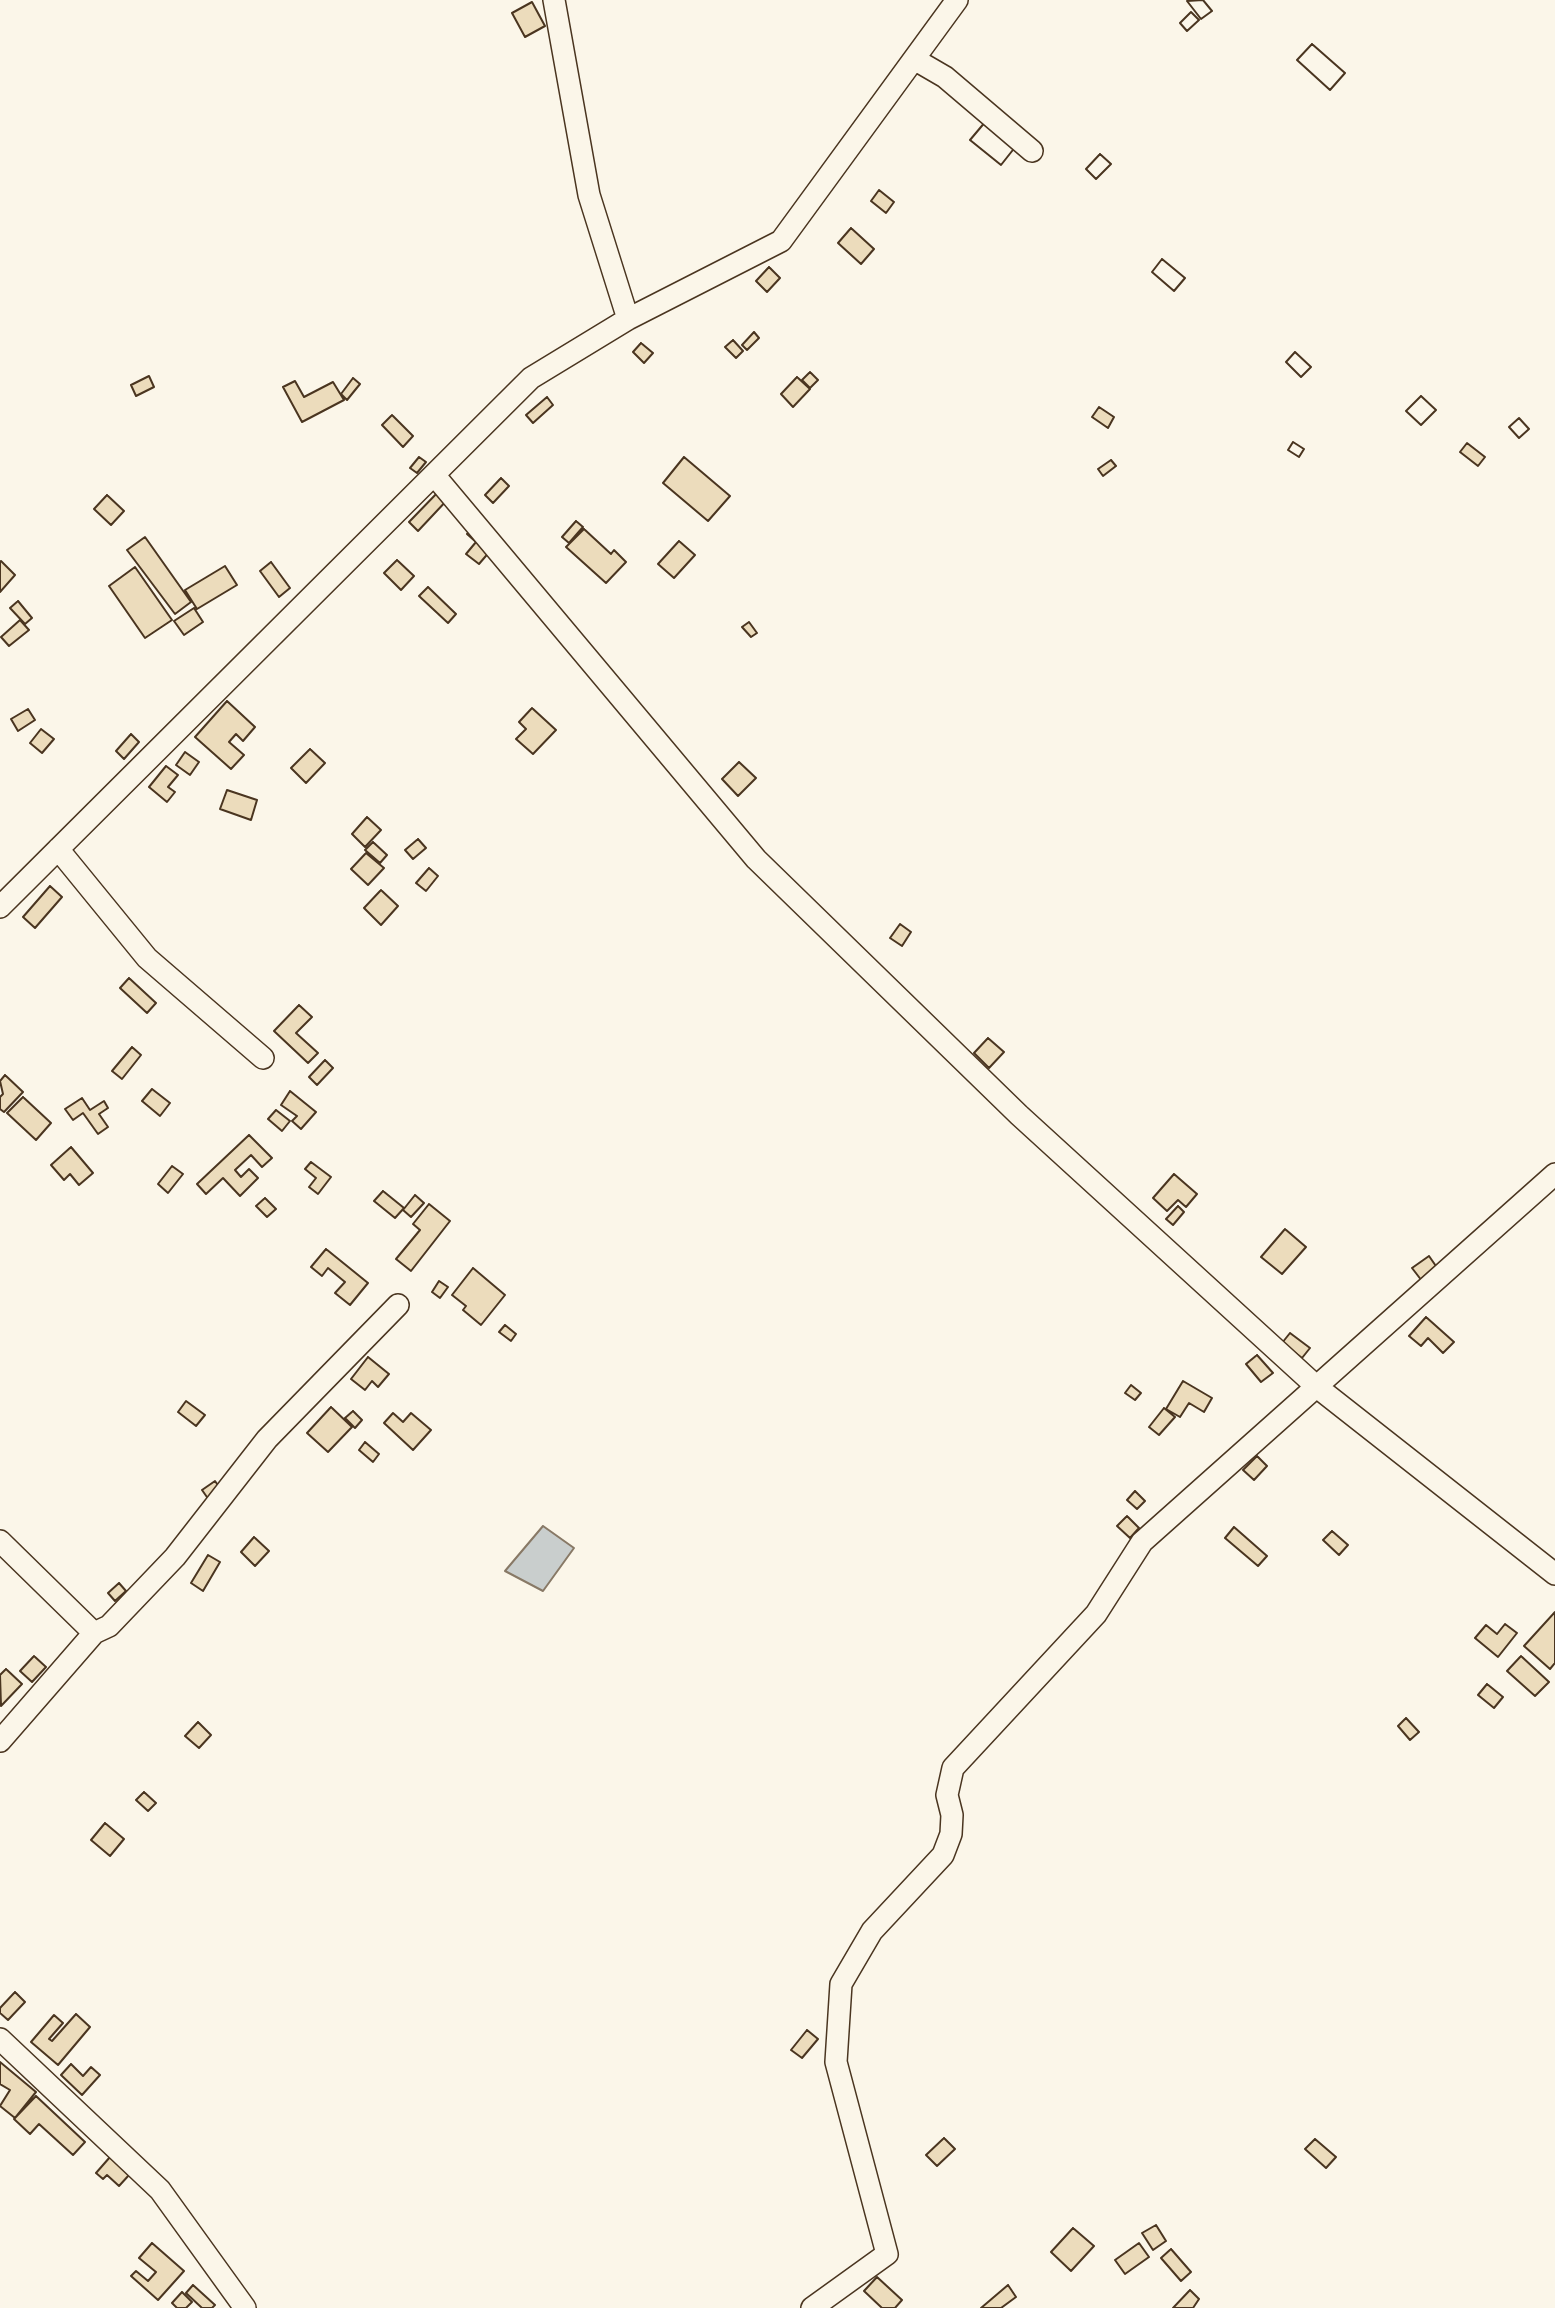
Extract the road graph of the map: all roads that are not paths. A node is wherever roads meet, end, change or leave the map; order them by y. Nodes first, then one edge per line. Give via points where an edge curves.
1 (554, 0) edge
2 (957, 0) edge
3 (914, 60) junction
4 (1031, 151) dead end
5 (628, 319) junction
6 (435, 476) junction
7 (58, 849) junction
8 (0, 907) edge
9 (262, 1058) dead end
10 (1555, 1174) edge
11 (398, 1305) dead end
12 (1317, 1387) junction
13 (0, 1541) edge
14 (1555, 1574) edge
15 (94, 1633) junction
16 (0, 1741) edge
17 (0, 2039) edge
18 (245, 2308) edge
19 (812, 2308) edge

1 - 5 street via 589,195
2 - 3 street
3 - 4 street via 945,78
3 - 5 street via 781,241
5 - 6 street via 531,378
6 - 7 street
6 - 12 street via 756,859 1018,1115
7 - 8 street
7 - 9 street via 147,958
10 - 12 street
11 - 15 street via 267,1439 175,1556 109,1626
12 - 14 street
12 - 19 street via 1142,1542 1096,1614 953,1768 947,1795 951,1834 943,1855 873,1931 841,1984 836,2062 887,2254
13 - 15 street
15 - 16 street
17 - 18 street via 160,2190

